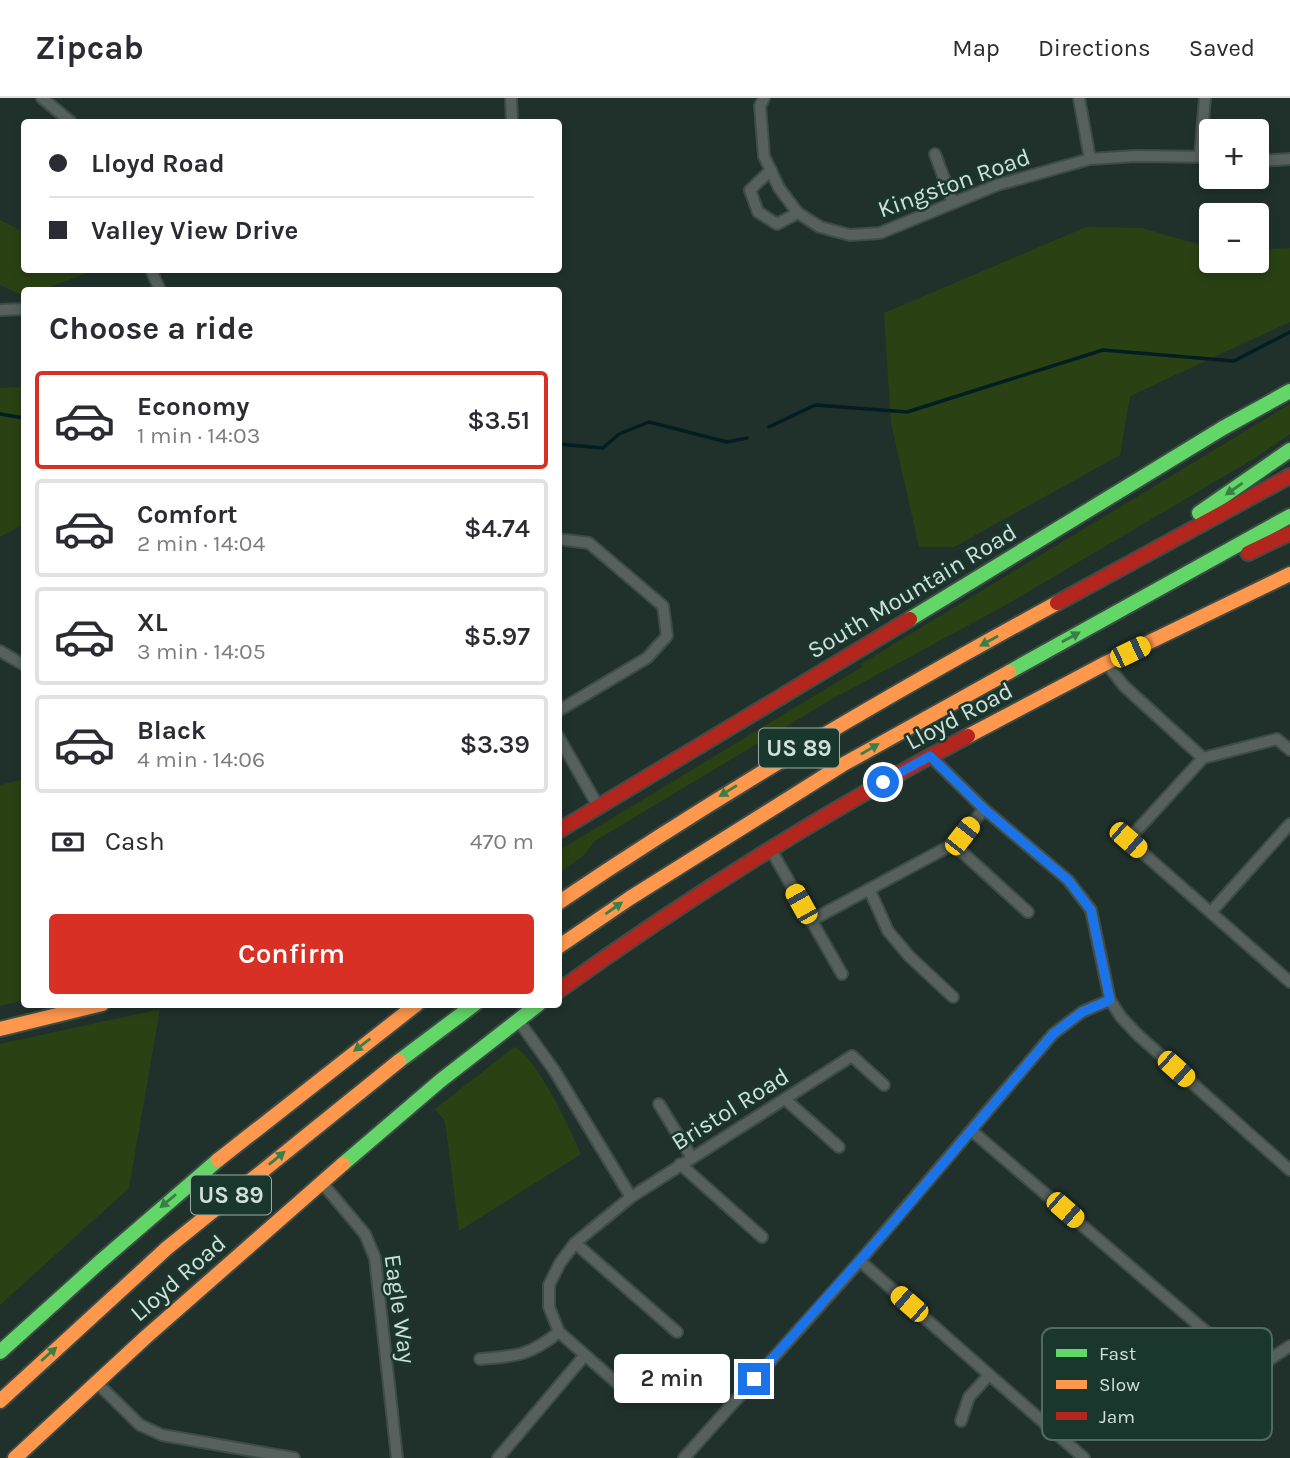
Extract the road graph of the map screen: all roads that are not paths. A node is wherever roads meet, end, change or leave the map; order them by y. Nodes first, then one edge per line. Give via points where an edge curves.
1 (42, 98) edge
2 (511, 98) edge
3 (764, 98) edge
4 (1079, 98) edge
5 (1205, 98) edge
6 (67, 119) edge
7 (512, 119) edge
8 (1205, 119) edge
9 (935, 154) dead end
10 (1199, 157) edge
11 (1090, 159) junction
12 (1290, 159) edge
13 (1269, 160) edge
14 (771, 170) junction
15 (953, 203) junction
16 (798, 212) junction
17 (21, 309) edge
18 (0, 310) edge
19 (1290, 391) edge
20 (1290, 450) edge
21 (1290, 476) edge
22 (1290, 516) edge
23 (1290, 533) edge
24 (562, 540) edge
25 (1290, 574) edge
26 (1049, 608) junction
27 (1101, 621) junction
28 (0, 650) edge
29 (21, 659) edge
30 (1106, 663) junction
31 (562, 709) edge
32 (562, 743) edge
33 (1290, 750) edge
34 (930, 756) junction
35 (1203, 758) junction
36 (598, 806) junction
37 (984, 809) junction
38 (1290, 824) edge
39 (562, 828) edge
40 (952, 843) junction
41 (771, 850) junction
42 (869, 889) junction
43 (562, 900) edge
44 (1028, 912) dead end
45 (1211, 912) junction
46 (810, 921) junction
47 (562, 944) edge
48 (842, 974) dead end
49 (1290, 982) edge
50 (562, 988) edge
51 (953, 997) dead end
52 (1110, 1000) junction
53 (86, 1008) edge
54 (412, 1008) edge
55 (470, 1008) edge
56 (534, 1008) edge
57 (518, 1020) junction
58 (0, 1029) edge
59 (884, 1085) dead end
60 (786, 1100) junction
61 (659, 1104) dead end
62 (972, 1131) junction
63 (839, 1147) dead end
64 (692, 1157) junction
65 (680, 1164) junction
66 (1290, 1170) edge
67 (322, 1182) junction
68 (631, 1197) junction
69 (762, 1237) dead end
70 (575, 1242) junction
71 (860, 1261) junction
72 (1202, 1328) edge
73 (559, 1332) junction
74 (677, 1332) dead end
75 (1290, 1346) edge
76 (0, 1352) edge
77 (585, 1355) junction
78 (1272, 1358) edge
79 (480, 1359) dead end
80 (989, 1375) junction
81 (95, 1381) junction
82 (618, 1384) dead end
83 (0, 1401) edge
84 (961, 1421) dead end
85 (1042, 1421) edge
86 (1063, 1440) edge
87 (15, 1458) edge
88 (294, 1458) edge
89 (397, 1458) edge
90 (498, 1458) edge
91 (684, 1458) edge
92 (1084, 1458) edge

1 - 6 street
2 - 7 street
3 - 14 street, Kingston Road via 760,106 764,156
4 - 11 street
5 - 8 street
9 - 15 street
10 - 11 street, Kingston Road
11 - 15 street, Kingston Road via 997,185
12 - 13 street
14 - 16 street, Kingston Road
14 - 16 street via 750,190 758,212 777,224
15 - 16 street, Kingston Road via 880,233 850,235 820,227
17 - 18 street
19 - 36 main road, South Mountain Road
20 -> 26 main road
21 - 26 main road, US 89
22 - 27 main road, US 89
23 - 27 main road
24 - 31 street via 589,543 663,606 667,636 647,658
25 - 30 main road, Lloyd Road
26 -> 43 main road, US 89 via 809,742
47 -> 27 main road, US 89 via 791,795
28 - 29 street
30 - 34 main road, Lloyd Road
30 - 35 street via 1124,686
32 - 36 street
33 - 35 street via 1278,739
34 - 37 street
34 - 41 main road, Lloyd Road
35 - 45 street via 1128,840
36 - 39 main road, South Mountain Road
37 - 40 street
37 - 52 street via 1068,880 1091,910
38 - 45 street
40 - 42 street
40 - 44 street
41 - 46 street
41 - 50 main road, Lloyd Road via 650,925
42 - 46 street
42 - 51 street via 888,931
45 - 49 street
46 - 48 street
52 - 62 street via 1082,1012 1053,1034
52 - 66 street via 1138,1035
53 - 58 main road
54 -> 76 main road, US 89 via 149,1217
83 -> 55 main road, US 89 via 187,1231 360,1090
56 - 57 main road, Lloyd Road
57 - 67 main road, Lloyd Road
57 - 68 street
59 - 60 street, Bristol Road via 852,1056
60 - 63 street
60 - 64 street, Bristol Road
61 - 64 street
62 - 71 street
62 - 72 street
64 - 65 street, Bristol Road
65 - 68 street, Bristol Road
65 - 69 street
67 - 81 main road, Lloyd Road
67 - 89 street, Eagle Way via 365,1234 374,1258
68 - 70 street, Bristol Road
70 - 73 street, Bristol Road via 549,1285 549,1307
70 - 74 street
71 - 80 street
71 - 91 street
73 - 77 street
73 - 79 street via 522,1355
75 - 78 street
77 - 82 street
77 - 90 street
80 - 84 street via 969,1397
80 - 85 street
81 - 87 main road, Lloyd Road
81 - 88 street via 140,1425 162,1436
86 - 92 street

